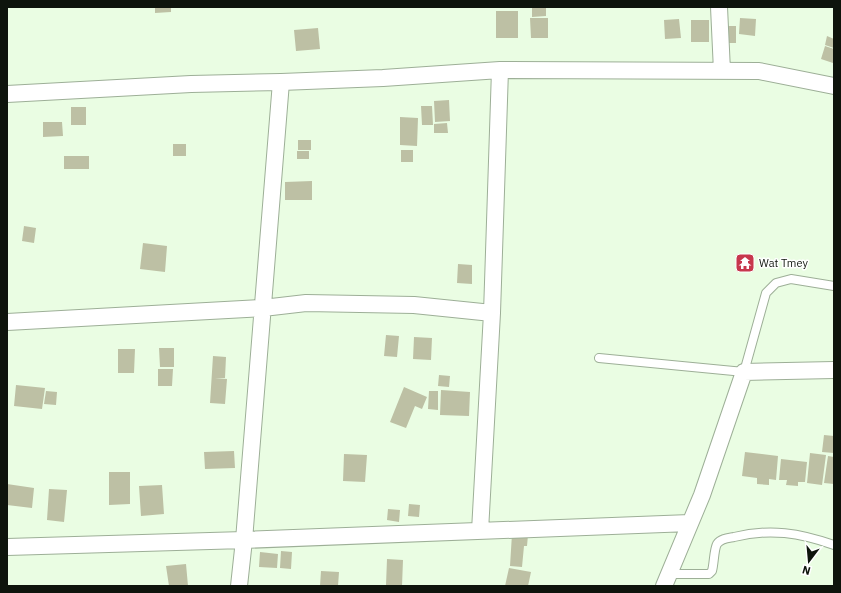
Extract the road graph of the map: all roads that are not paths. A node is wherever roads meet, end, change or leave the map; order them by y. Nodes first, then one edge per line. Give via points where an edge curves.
1 (719, 7) edge
2 (500, 70) junction
3 (722, 71) junction
4 (281, 82) junction
5 (834, 86) edge
6 (7, 94) edge
7 (834, 286) edge
8 (263, 308) junction
9 (492, 313) junction
10 (7, 322) edge
11 (599, 358) dead end
12 (834, 370) edge
13 (744, 372) junction
14 (690, 523) junction
15 (480, 531) junction
16 (244, 540) junction
17 (834, 545) edge
18 (7, 547) edge
19 (666, 580) edge
20 (239, 586) edge

1 - 3 street
2 - 3 street
2 - 4 street
2 - 9 street
3 - 5 street via 759,71
4 - 6 street
4 - 8 street
7 - 13 lane via 791,279 776,283 766,293
8 - 9 street via 306,303 414,305
8 - 10 street
8 - 16 street
9 - 15 street
11 - 13 lane
12 - 13 street
13 - 14 street
14 - 15 street
14 - 19 street
15 - 16 street
16 - 18 street
16 - 20 street
17 - 19 lane via 816,538 780,532 750,533 722,540 717,544 712,571 709,574

